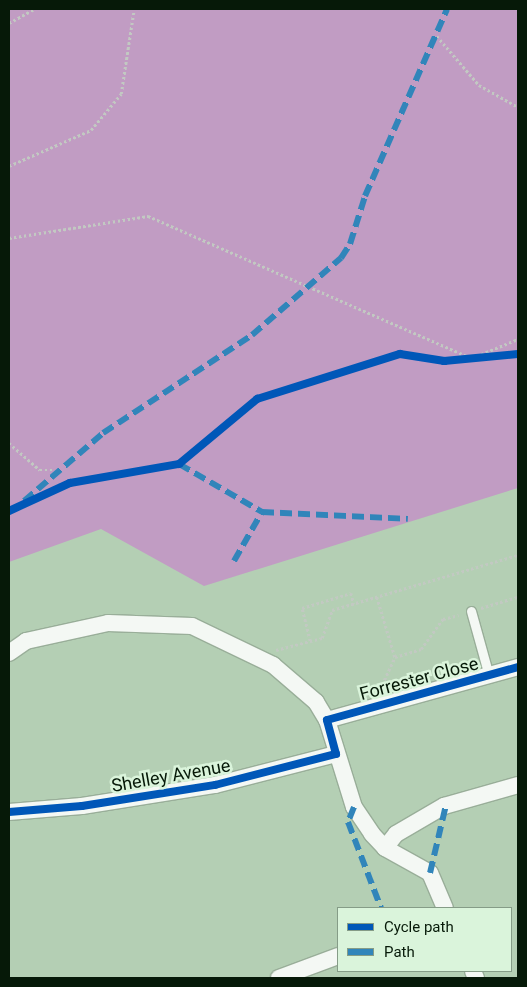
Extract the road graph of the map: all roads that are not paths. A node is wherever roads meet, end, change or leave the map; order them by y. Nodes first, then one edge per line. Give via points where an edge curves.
1 (471, 611) road end
2 (9, 653) edge
3 (518, 667) edge
4 (489, 676) junction
5 (327, 720) junction
6 (336, 754) junction
7 (518, 784) edge
8 (9, 812) edge
9 (385, 848) junction
10 (444, 907) edge
11 (337, 957) edge
12 (308, 974) edge
13 (279, 978) edge

1 - 4 lane
2 - 5 street via 26,641 108,623 192,626 254,656 301,687
3 - 4 street, Forrester Close
4 - 5 street, Forrester Close
5 - 6 street
6 - 8 street, Shelley Avenue via 216,785 82,806
6 - 9 street via 354,807
7 - 9 street via 444,806 415,821
9 - 10 street via 430,873
11 - 12 street
12 - 13 street

